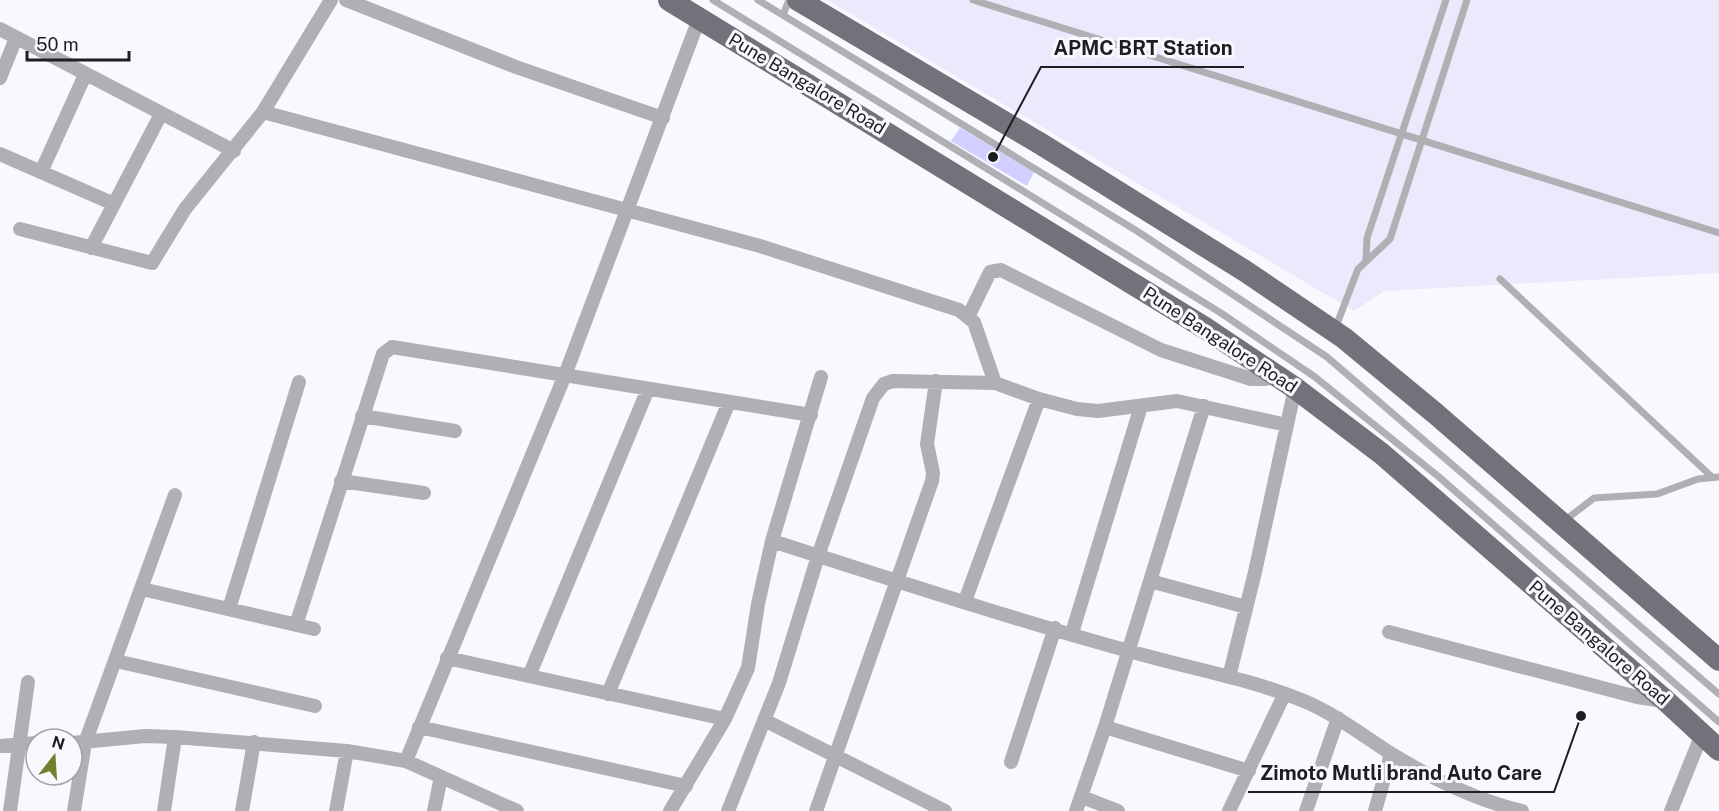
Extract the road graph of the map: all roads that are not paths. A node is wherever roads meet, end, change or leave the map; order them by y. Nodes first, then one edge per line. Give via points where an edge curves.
1 (332, 0) edge
2 (346, 0) edge
3 (669, 0) edge
4 (713, 0) edge
5 (758, 0) edge
6 (789, 0) edge
7 (973, 0) edge
8 (1446, 0) edge
9 (1467, 0) edge
10 (803, 10) edge
11 (699, 19) junction
12 (0, 29) edge
13 (16, 38) junction
14 (85, 75) junction
15 (0, 78) edge
16 (263, 112) junction
17 (161, 114) junction
18 (663, 117) junction
19 (1404, 134) junction
20 (1423, 140) junction
21 (234, 151) junction
22 (0, 154) edge
23 (41, 172) junction
24 (114, 204) junction
25 (628, 210) junction
26 (20, 229) dead end
27 (1719, 233) edge
28 (92, 248) junction
29 (1366, 260) junction
30 (1500, 279) dead end
31 (969, 315) junction
32 (1335, 332) junction
33 (565, 375) junction
34 (1276, 375) junction
35 (821, 376) dead end
36 (936, 381) junction
37 (299, 382) dead end
38 (995, 383) junction
39 (1295, 388) junction
40 (648, 389) junction
41 (1039, 399) junction
42 (729, 402) junction
43 (1141, 406) junction
44 (1204, 406) junction
45 (362, 416) junction
46 (811, 416) junction
47 (1287, 425) junction
48 (455, 431) dead end
49 (1715, 477) edge
50 (341, 481) junction
51 (424, 493) dead end
52 (175, 495) dead end
53 (1563, 523) junction
54 (772, 542) junction
55 (818, 556) junction
56 (897, 581) junction
57 (1150, 581) junction
58 (142, 589) junction
59 (965, 602) junction
60 (1246, 607) junction
61 (229, 609) junction
62 (296, 625) junction
63 (1055, 628) junction
64 (314, 629) dead end
65 (1389, 632) dead end
66 (1072, 633) junction
67 (1128, 651) junction
68 (447, 658) junction
69 (1719, 660) edge
70 (117, 661) junction
71 (529, 676) junction
72 (1229, 676) junction
73 (28, 682) dead end
74 (608, 694) junction
75 (1284, 694) junction
76 (1719, 694) edge
77 (1666, 701) junction
78 (315, 706) dead end
79 (1338, 718) junction
80 (725, 719) junction
81 (764, 720) junction
82 (419, 727) junction
83 (1105, 727) junction
84 (1711, 728) edge
85 (84, 732) edge
86 (175, 737) junction
87 (84, 742) edge
88 (254, 742) junction
89 (19, 743) junction
90 (24, 743) edge
91 (0, 746) edge
92 (1719, 750) edge
93 (347, 751) junction
94 (1391, 754) junction
95 (836, 757) junction
96 (406, 761) junction
97 (1011, 762) dead end
98 (1249, 771) junction
99 (441, 777) junction
100 (686, 786) junction
101 (76, 787) edge
102 (1082, 797) junction
103 (10, 811) edge
104 (74, 811) edge
105 (164, 811) edge
106 (242, 811) edge
107 (336, 811) edge
108 (434, 811) edge
109 (517, 811) edge
110 (670, 811) edge
111 (728, 811) edge
112 (816, 811) edge
113 (945, 811) edge
114 (1076, 811) edge
115 (1118, 811) edge
116 (1229, 811) edge
117 (1306, 811) edge
118 (1375, 811) edge
119 (1522, 811) edge
120 (1671, 811) edge

1 - 16 street
2 - 18 street via 516,66
3 - 11 main road, Pune Bangalore Road
4 - 84 lane via 1221,314 1315,377 1439,477
5 - 10 lane
6 - 10 lane
7 - 19 lane
8 - 19 lane
9 - 20 lane
10 - 32 main road via 1050,150
10 - 76 lane via 1328,357
11 - 18 street
11 - 34 main road, Pune Bangalore Road
12 - 13 street
13 - 14 street
13 - 15 street
14 - 17 street
14 - 23 street
16 - 21 street
16 - 25 street
17 - 21 street
17 - 24 street
18 - 25 street
19 - 20 lane
19 - 29 lane via 1367,238
20 - 27 lane
20 - 29 lane via 1390,239
21 - 28 street via 184,209 152,263
22 - 23 street
23 - 24 street
24 - 28 street
25 - 31 street via 760,246
25 - 33 street
26 - 28 street
29 - 32 lane via 1353,276
30 - 49 lane
31 - 34 street via 990,272 1001,270 1161,350 1251,379
31 - 38 street via 980,334
32 - 53 main road
33 - 40 street
33 - 45 street via 392,347 383,354
33 - 68 street
34 - 39 main road, Pune Bangalore Road
35 - 46 street
36 - 38 street
36 - 55 street via 893,381 878,390
36 - 56 street via 927,444 932,482
37 - 61 street
38 - 41 street
39 - 47 street
39 - 77 main road, Pune Bangalore Road via 1382,454
40 - 42 street
40 - 71 street
41 - 43 street via 1098,411
41 - 59 street
42 - 46 street
42 - 74 street
43 - 44 street via 1177,401
43 - 66 street
44 - 47 street
44 - 57 street
45 - 48 street
45 - 50 street
46 - 54 street
47 - 60 street
49 - 53 lane via 1657,494 1594,498
50 - 51 street
50 - 62 street
52 - 58 street
53 - 69 main road
54 - 55 street
54 - 80 street via 748,668
55 - 56 street
55 - 81 street
56 - 59 street
56 - 95 street
57 - 60 street
57 - 67 street
58 - 61 street
58 - 70 street
59 - 63 street
60 - 72 street
61 - 62 street
62 - 64 street
63 - 66 street
63 - 97 street
65 - 77 street via 1637,697
66 - 67 street
67 - 72 street
67 - 83 street
68 - 71 street
68 - 82 street
70 - 78 street
70 - 85 street
71 - 74 street
72 - 75 street
73 - 89 street
74 - 80 street
75 - 79 street
75 - 98 street
77 - 84 main road, Pune Bangalore Road
79 - 94 street
79 - 117 street
80 - 100 street
81 - 95 street
81 - 111 street
82 - 96 street
82 - 100 street
83 - 98 street
83 - 102 street
84 - 92 main road, Pune Bangalore Road
84 - 120 street
86 - 87 street
86 - 88 street
86 - 105 street
88 - 93 street
88 - 106 street
89 - 90 street
89 - 91 street
89 - 103 street
93 - 96 street
93 - 107 street
94 - 118 street
94 - 119 street via 1448,785
95 - 112 street
95 - 113 street
96 - 99 street
98 - 116 street
99 - 108 street
99 - 109 street
100 - 110 street
101 - 104 street
102 - 114 street
102 - 115 street

